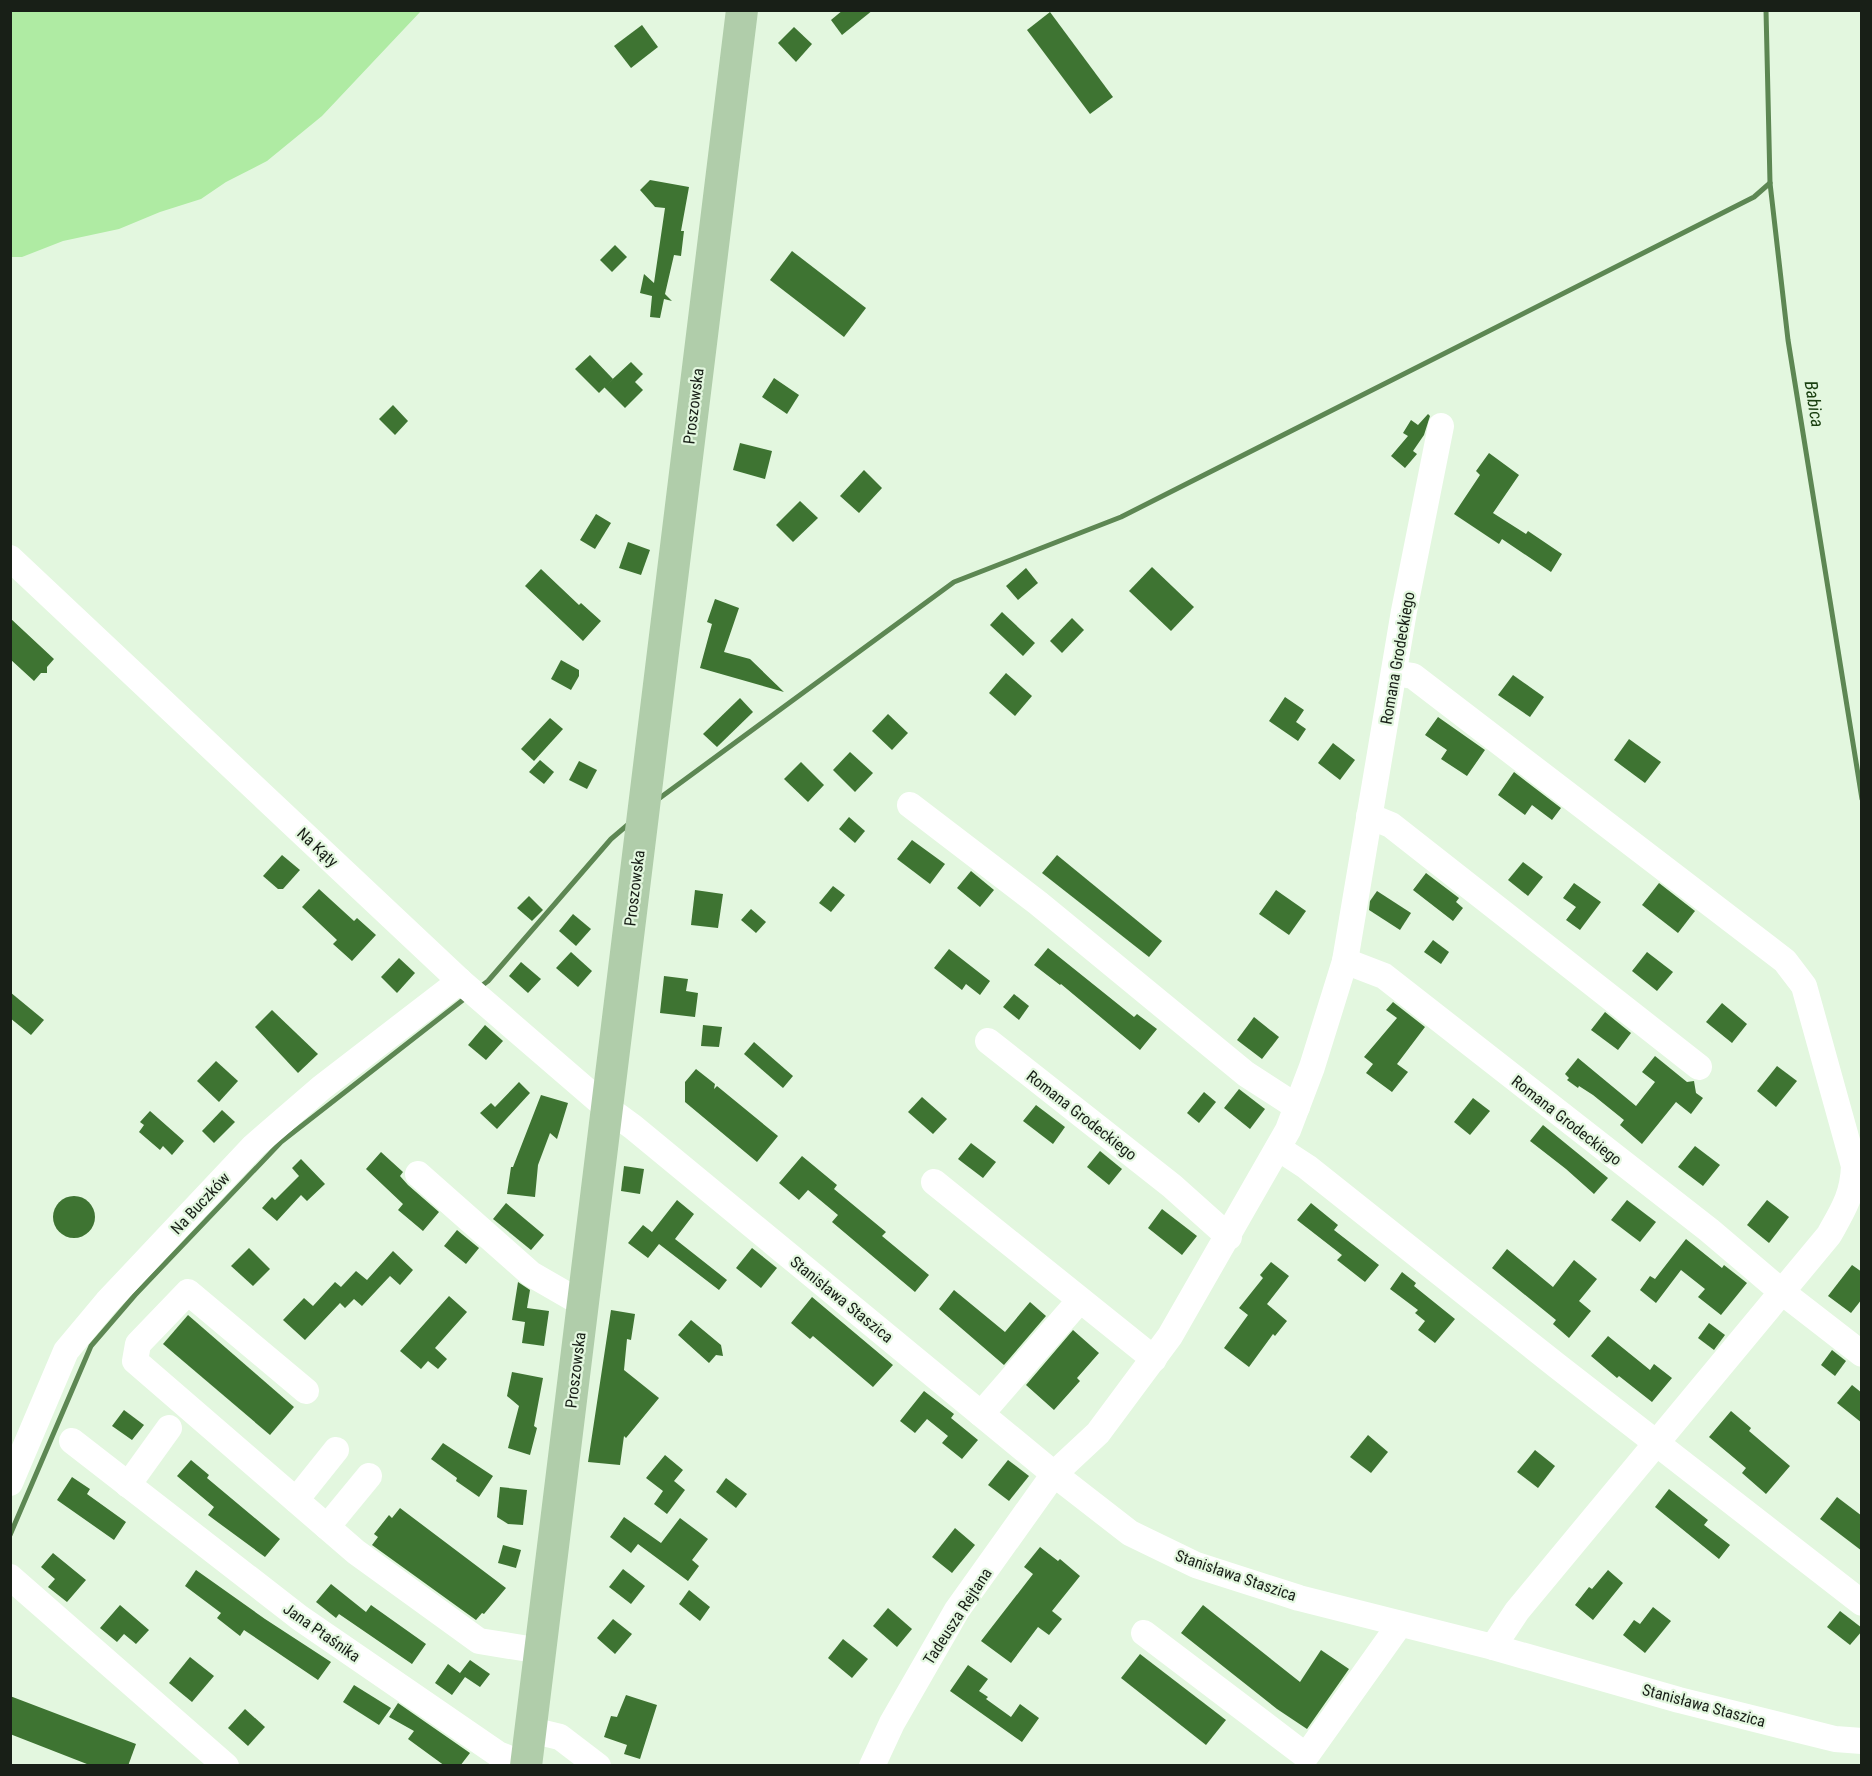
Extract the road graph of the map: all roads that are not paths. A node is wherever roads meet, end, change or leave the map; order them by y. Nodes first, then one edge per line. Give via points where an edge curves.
1 (742, 10) edge
2 (1441, 426) dead end
3 (10, 558) edge
4 (1394, 673) junction
5 (910, 805) dead end
6 (1369, 816) junction
7 (1345, 960) junction
8 (469, 989) junction
9 (988, 1041) dead end
10 (1699, 1067) dead end
11 (1297, 1107) junction
12 (607, 1108) junction
13 (633, 1127) joint
14 (1278, 1148) junction
15 (418, 1174) dead end
16 (934, 1182) dead end
17 (1229, 1237) junction
18 (1782, 1292) junction
19 (1080, 1300) junction
20 (583, 1304) junction
21 (1862, 1354) edge
22 (1154, 1359) junction
23 (306, 1391) dead end
24 (981, 1414) junction
25 (169, 1428) dead end
26 (72, 1441) dead end
27 (1657, 1442) junction
28 (336, 1450) dead end
29 (1054, 1474) junction
30 (369, 1476) dead end
31 (10, 1483) edge
32 (128, 1485) junction
33 (296, 1500) junction
34 (327, 1527) junction
35 (10, 1577) edge
36 (1862, 1603) edge
37 (1400, 1624) junction
38 (1144, 1633) dead end
39 (1493, 1647) junction
40 (541, 1651) junction
41 (531, 1730) junction
42 (1862, 1741) edge
43 (526, 1765) edge
44 (226, 1766) edge
45 (598, 1766) edge
46 (872, 1766) edge

1 - 12 main road, Proszowska
2 - 4 street, Romana Grodeckiego
3 - 8 street, Na Kąty
4 - 6 street, Romana Grodeckiego
4 - 18 street via 1413,676 1785,960 1804,986 1854,1166 1853,1183 1848,1201 1829,1235
5 - 11 street via 1038,903 1246,1074
6 - 7 street, Romana Grodeckiego
6 - 10 street via 1390,825
7 - 11 street, Romana Grodeckiego
7 - 18 street, Romana Grodeckiego via 1384,976
8 - 12 street, Na Kąty
8 - 31 street, Na Buczków via 321,1088 254,1146 106,1302 66,1351
9 - 17 street, Romana Grodeckiego via 1172,1186
11 - 14 street, Romana Grodeckiego
12 - 13 street, Na Kąty
12 - 20 main road, Proszowska
13 - 24 street, Stanisława Staszica
14 - 17 street, Romana Grodeckiego
14 - 27 street
15 - 20 street via 531,1274
16 - 19 street
17 - 22 street, Romana Grodeckiego
18 - 21 street, Romana Grodeckiego
18 - 27 street
19 - 22 street
19 - 24 street
20 - 40 main road, Proszowska
22 - 29 street, Romana Grodeckiego via 1098,1433
23 - 33 street via 188,1292 138,1344 135,1361
24 - 29 street, Stanisława Staszica
25 - 32 street
26 - 32 street, Jana Ptaśnika
27 - 36 street
27 - 39 street via 1516,1611
28 - 33 street
29 - 37 street, Stanisława Staszica via 1130,1533 1196,1565 1299,1598
29 - 46 street, Tadeusza Rejtana via 957,1610 892,1723
30 - 34 street
32 - 43 street, Jana Ptaśnika via 309,1624 498,1754
33 - 34 street
34 - 40 street via 479,1641
35 - 44 street
37 - 38 street via 1306,1756
37 - 39 street, Stanisława Staszica
39 - 42 street, Stanisława Staszica via 1679,1700 1835,1739
40 - 41 main road, Proszowska
41 - 43 main road, Proszowska
41 - 45 street via 560,1737

